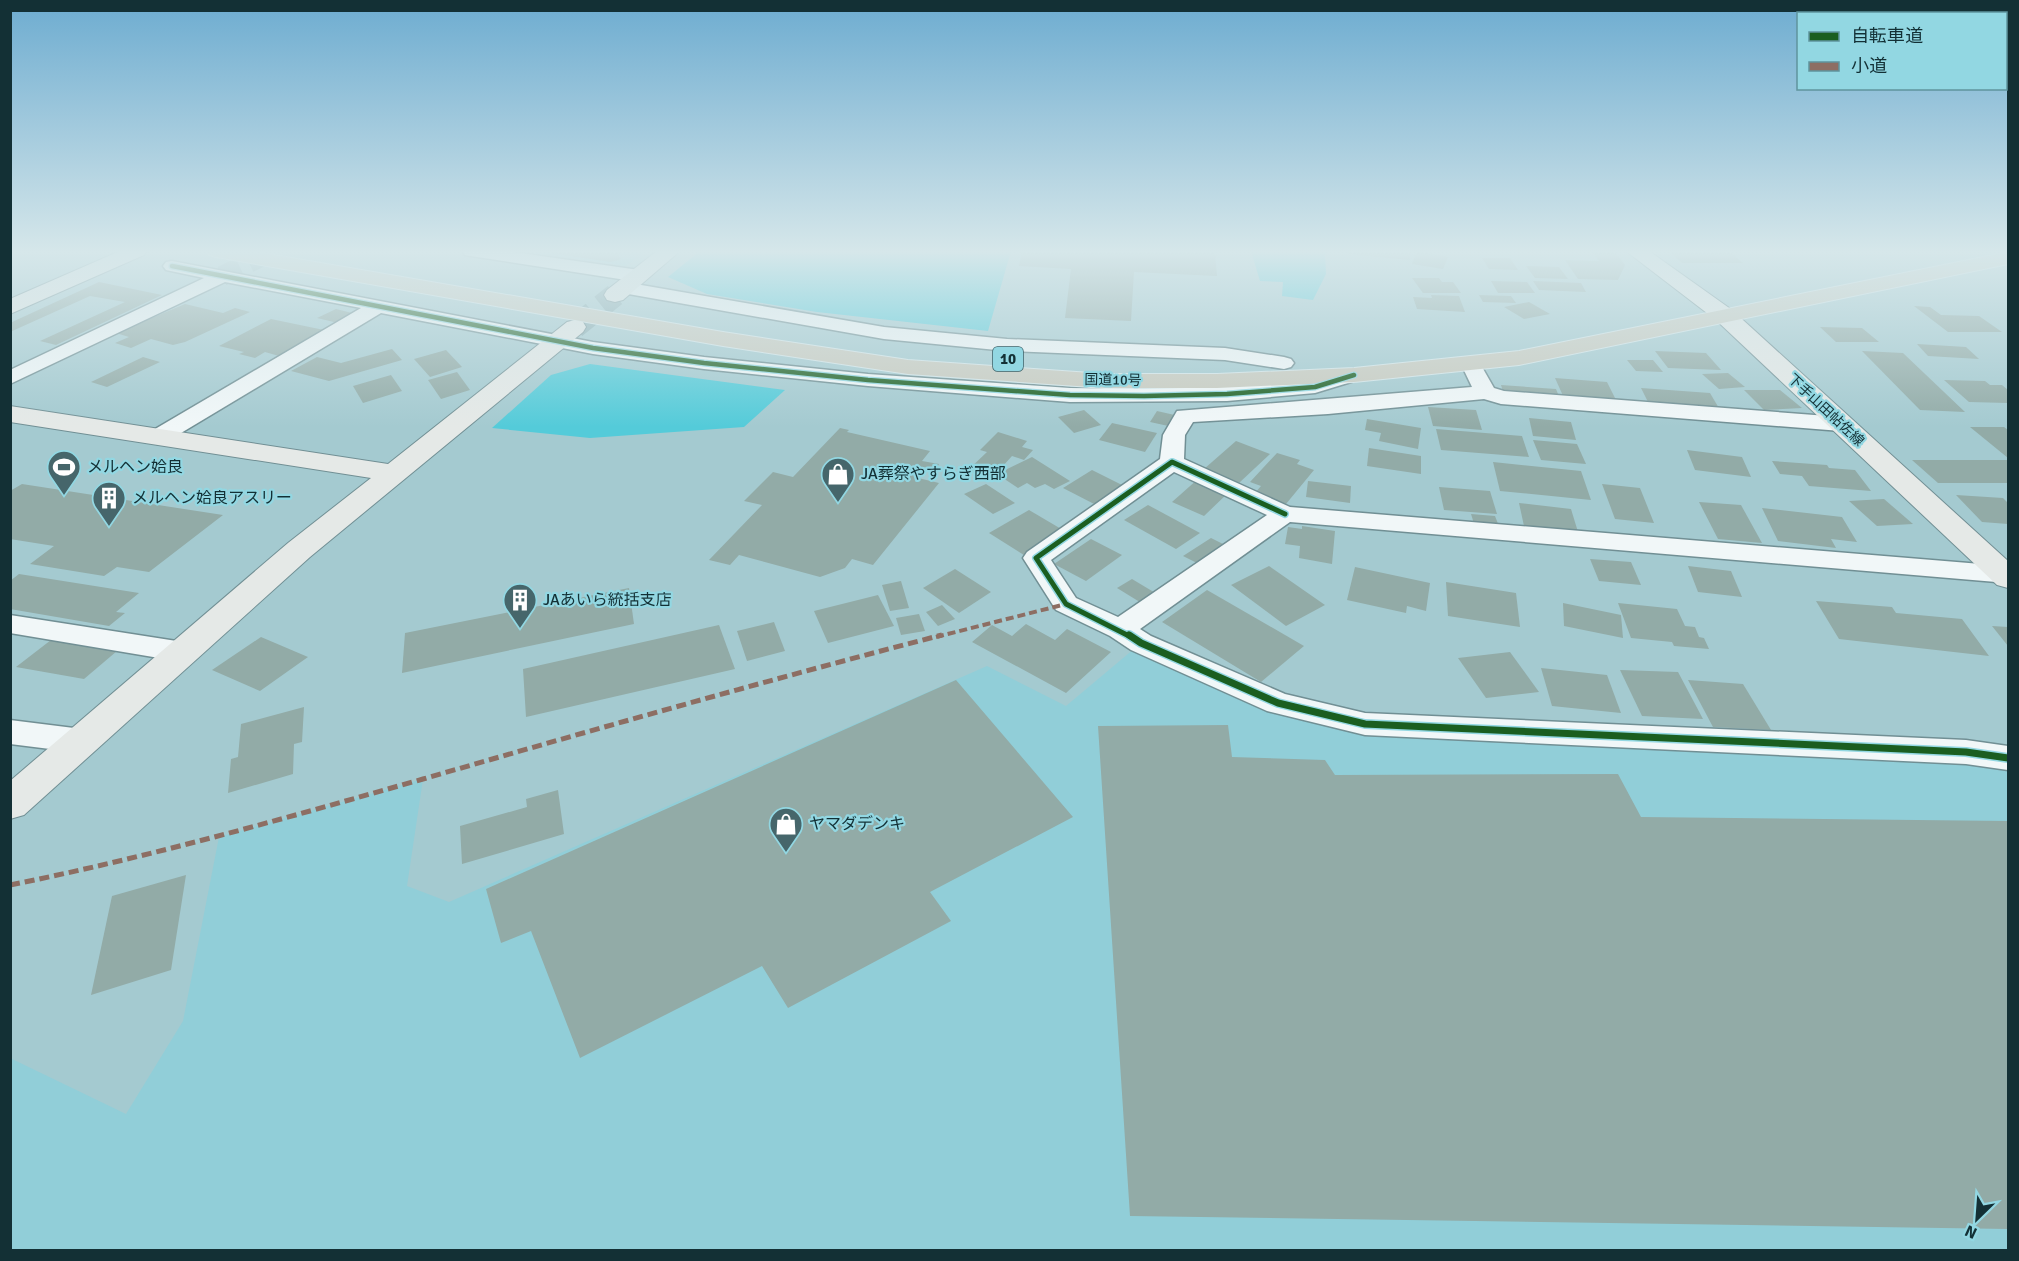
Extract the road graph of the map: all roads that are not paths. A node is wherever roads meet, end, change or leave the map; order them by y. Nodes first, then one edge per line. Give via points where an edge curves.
1 (152, 310) edge
2 (374, 310) edge
3 (390, 310) edge
4 (555, 310) edge
5 (651, 310) edge
6 (757, 310) edge
7 (1711, 310) edge
8 (1713, 310) edge
9 (1717, 310) edge
10 (566, 334) junction
11 (1284, 363) junction
12 (1471, 364) junction
13 (1354, 375) junction
14 (10, 378) edge
15 (1486, 392) junction
16 (10, 414) edge
17 (1841, 424) junction
18 (158, 437) junction
19 (1172, 462) junction
20 (392, 473) junction
21 (1285, 514) junction
22 (2007, 576) edge
23 (10, 624) edge
24 (1120, 629) junction
25 (183, 652) junction
26 (10, 732) edge
27 (82, 741) junction
28 (2008, 758) edge
29 (10, 804) edge

1 - 14 street
2 - 18 street
3 - 10 street
4 - 13 highway, 国道10号 / 10 via 908,367 1105,381
5 - 11 highway, 国道10号 / 10 via 897,349 1072,363
6 - 11 street via 884,333 1007,345 1225,354
7 - 11 highway, 国道10号 / 10 via 1437,352
8 - 12 highway, 国道10号 / 10 via 1520,358
9 - 17 street, 下手山田帖佐線
10 - 13 street via 647,356 957,388 1070,395 1216,394 1304,388
10 - 20 street
12 - 13 highway, 国道10号 / 10
12 - 15 street
15 - 17 street via 1501,397
15 - 19 street via 1185,416 1174,435
16 - 18 street
17 - 22 street, 下手山田帖佐線
18 - 20 street
19 - 21 street
19 - 24 street via 1036,558 1066,604
20 - 25 street
21 - 22 street
21 - 24 street
23 - 25 street
24 - 28 street via 1142,644 1278,703 1365,724 1966,752
25 - 27 street
26 - 27 street
27 - 29 street

